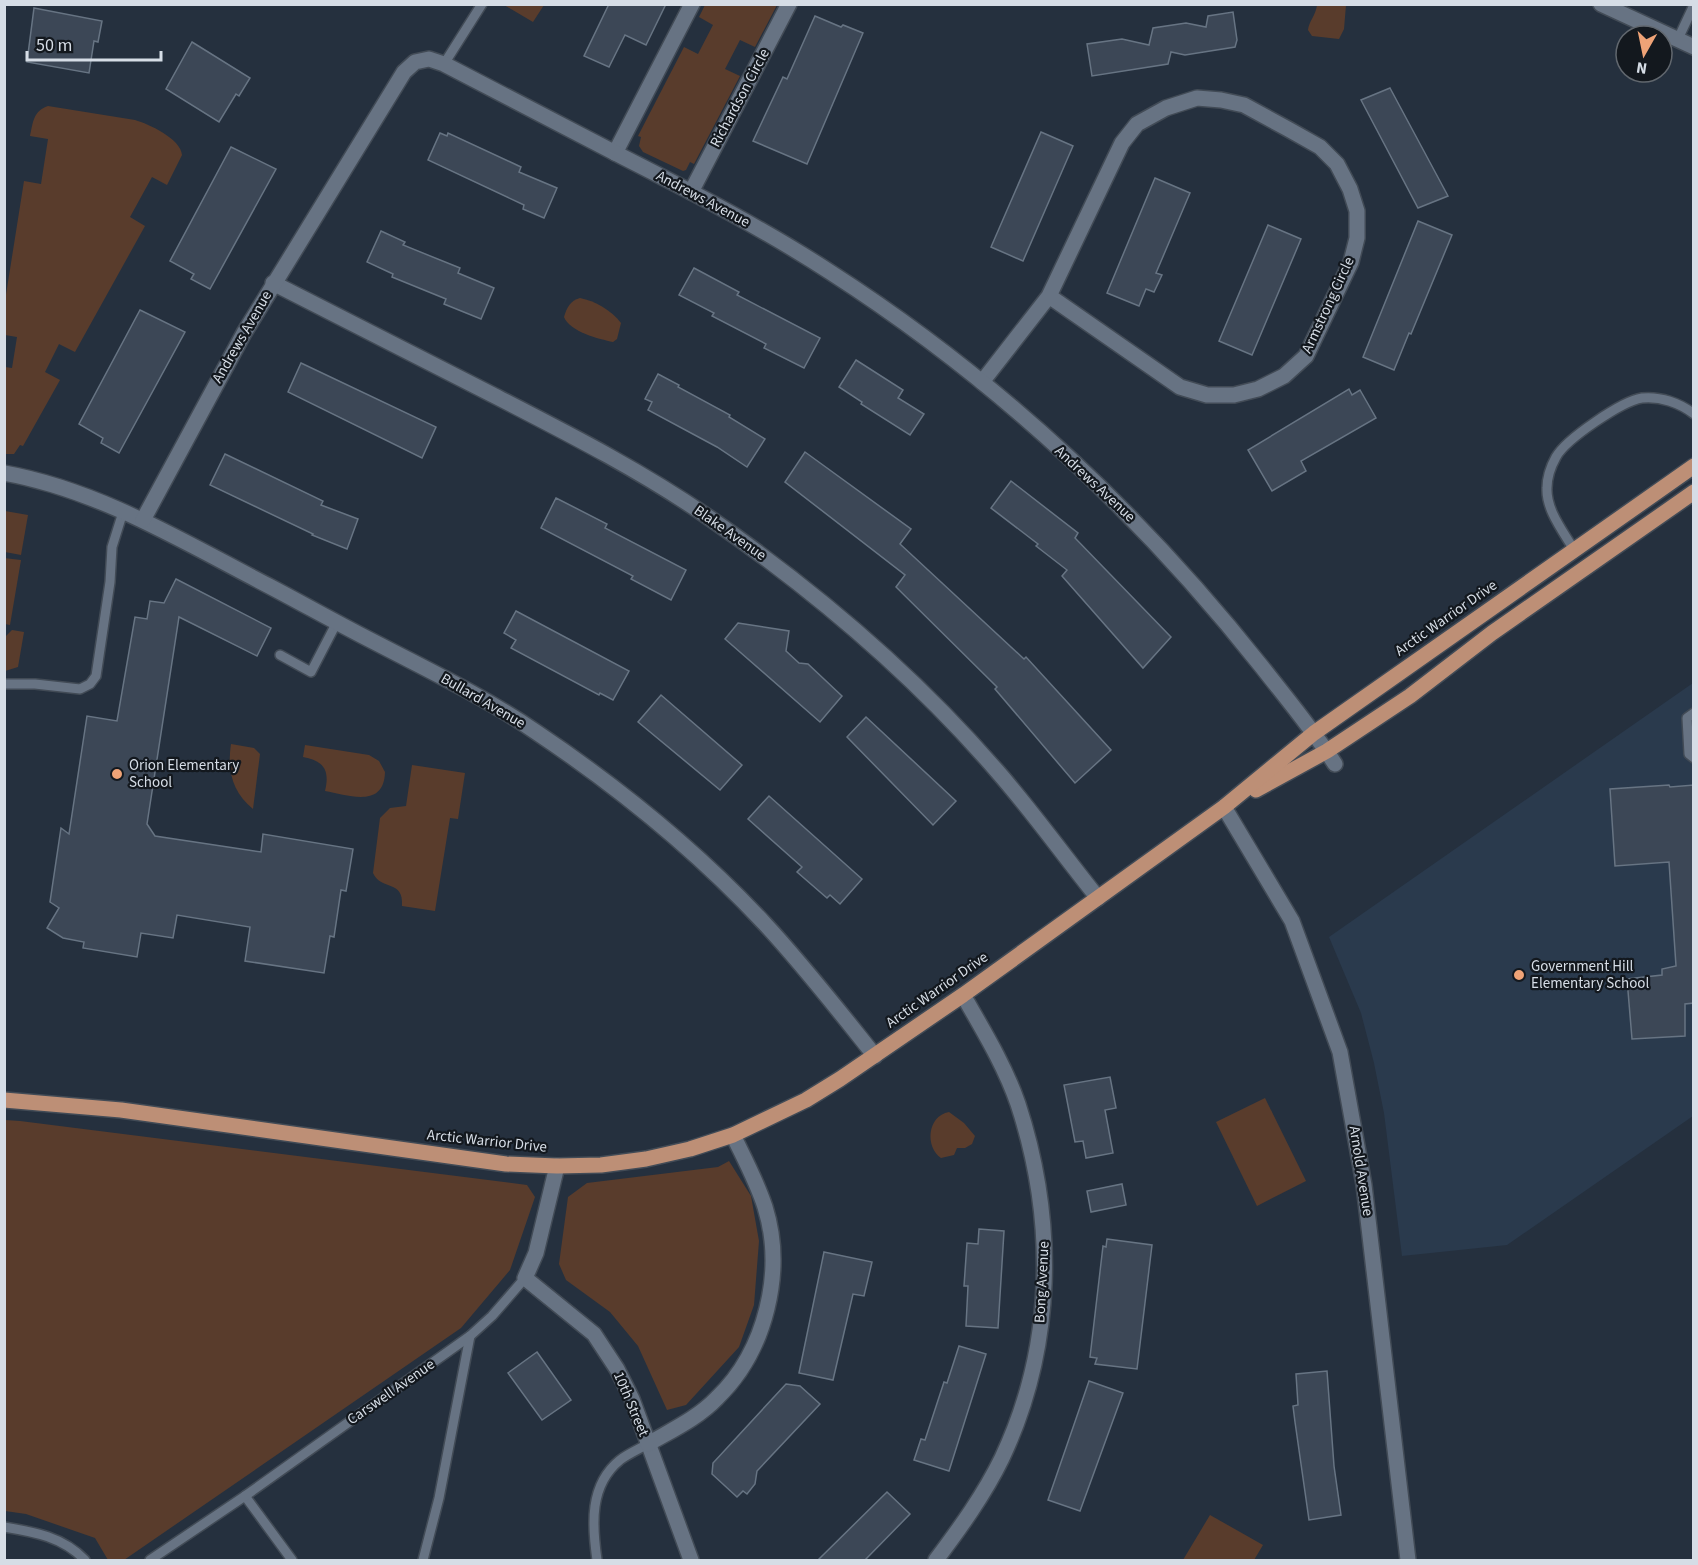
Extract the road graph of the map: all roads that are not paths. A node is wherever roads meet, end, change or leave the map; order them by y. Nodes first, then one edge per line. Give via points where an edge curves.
1 (482, 4) edge
2 (692, 4) edge
3 (789, 4) edge
4 (1601, 4) edge
5 (1694, 5) edge
6 (1678, 39) junction
7 (1694, 47) edge
8 (444, 64) junction
9 (615, 153) junction
10 (691, 192) junction
11 (273, 284) junction
12 (1049, 296) junction
13 (982, 382) junction
14 (1694, 414) edge
15 (1694, 466) edge
16 (4, 473) edge
17 (1694, 492) edge
18 (123, 512) junction
19 (143, 520) junction
20 (1574, 550) junction
21 (337, 622) junction
22 (280, 655) dead end
23 (4, 684) edge
24 (1694, 712) edge
25 (1314, 733) junction
26 (1331, 758) junction
27 (1694, 758) edge
28 (1224, 807) junction
29 (1098, 898) junction
30 (963, 995) junction
31 (874, 1056) junction
32 (4, 1100) edge
33 (734, 1135) junction
34 (557, 1166) junction
35 (525, 1278) junction
36 (470, 1336) junction
37 (648, 1444) junction
38 (245, 1496) junction
39 (4, 1527) edge
40 (85, 1560) edge
41 (150, 1560) edge
42 (292, 1560) edge
43 (423, 1560) edge
44 (597, 1560) edge
45 (691, 1560) edge
46 (936, 1560) edge
47 (1408, 1560) edge

1 - 8 lane
2 - 9 street
3 - 10 street, Richardson Circle
4 - 6 street
5 - 6 lane
6 - 7 street
8 - 9 street, Andrews Avenue
8 - 11 street, Andrews Avenue via 429,59 415,62 404,72
9 - 10 street, Andrews Avenue
10 - 13 street, Andrews Avenue via 831,272
11 - 19 street, Andrews Avenue
11 - 29 street, Blake Avenue via 592,446 654,482 762,555 874,647 927,697 997,771
12 - 12 street, Armstrong Circle via 1122,143 1137,124 1166,108 1197,98 1244,105 1320,147 1337,164 1350,189 1357,212 1357,238 1351,262 1306,356 1284,376 1258,389 1234,395 1207,395 1180,387
12 - 13 street, Armstrong Circle
13 - 25 street, Andrews Avenue via 1084,471 1151,538 1228,624
14 - 20 lane via 1659,399 1626,402 1570,440 1557,456 1546,487 1548,502
15 - 20 main road, Arctic Warrior Drive
16 - 18 street, Bullard Avenue via 66,489
17 - 26 main road, Arctic Warrior Drive via 1492,633
18 - 19 street, Bullard Avenue
18 - 23 lane via 112,547 96,676 80,689
19 - 21 street, Bullard Avenue
20 - 25 main road, Arctic Warrior Drive
21 - 22 lane via 311,672
21 - 31 street, Bullard Avenue via 455,683 534,730 594,772 709,869 765,924
24 - 27 lane via 1687,718 1689,754
25 - 26 street, Andrews Avenue
25 - 28 main road, Arctic Warrior Drive
26 - 28 main road, Arctic Warrior Drive
28 - 29 main road, Arctic Warrior Drive
28 - 47 street, Arnold Avenue via 1292,921 1340,1052 1364,1185
29 - 30 main road, Arctic Warrior Drive
30 - 31 main road, Arctic Warrior Drive
30 - 46 street, Bong Avenue via 995,1051 1017,1102 1037,1174 1045,1241 1042,1317 1028,1387 1002,1457 970,1514
31 - 33 main road, Arctic Warrior Drive via 806,1100
32 - 34 main road, Arctic Warrior Drive via 121,1110 506,1164
33 - 34 main road, Arctic Warrior Drive via 646,1159
33 - 37 street via 765,1207 771,1234 773,1264 763,1321 753,1348 718,1398 698,1415
34 - 35 street, Carswell Avenue via 536,1253
35 - 36 lane, Carswell Avenue
35 - 37 street, 10th Street via 594,1335 632,1399
36 - 38 lane, Carswell Avenue
36 - 43 lane
37 - 44 lane via 621,1460 605,1476 594,1512
37 - 45 street, 10th Street
38 - 41 lane, Carswell Avenue
38 - 42 lane
39 - 40 lane via 55,1538

